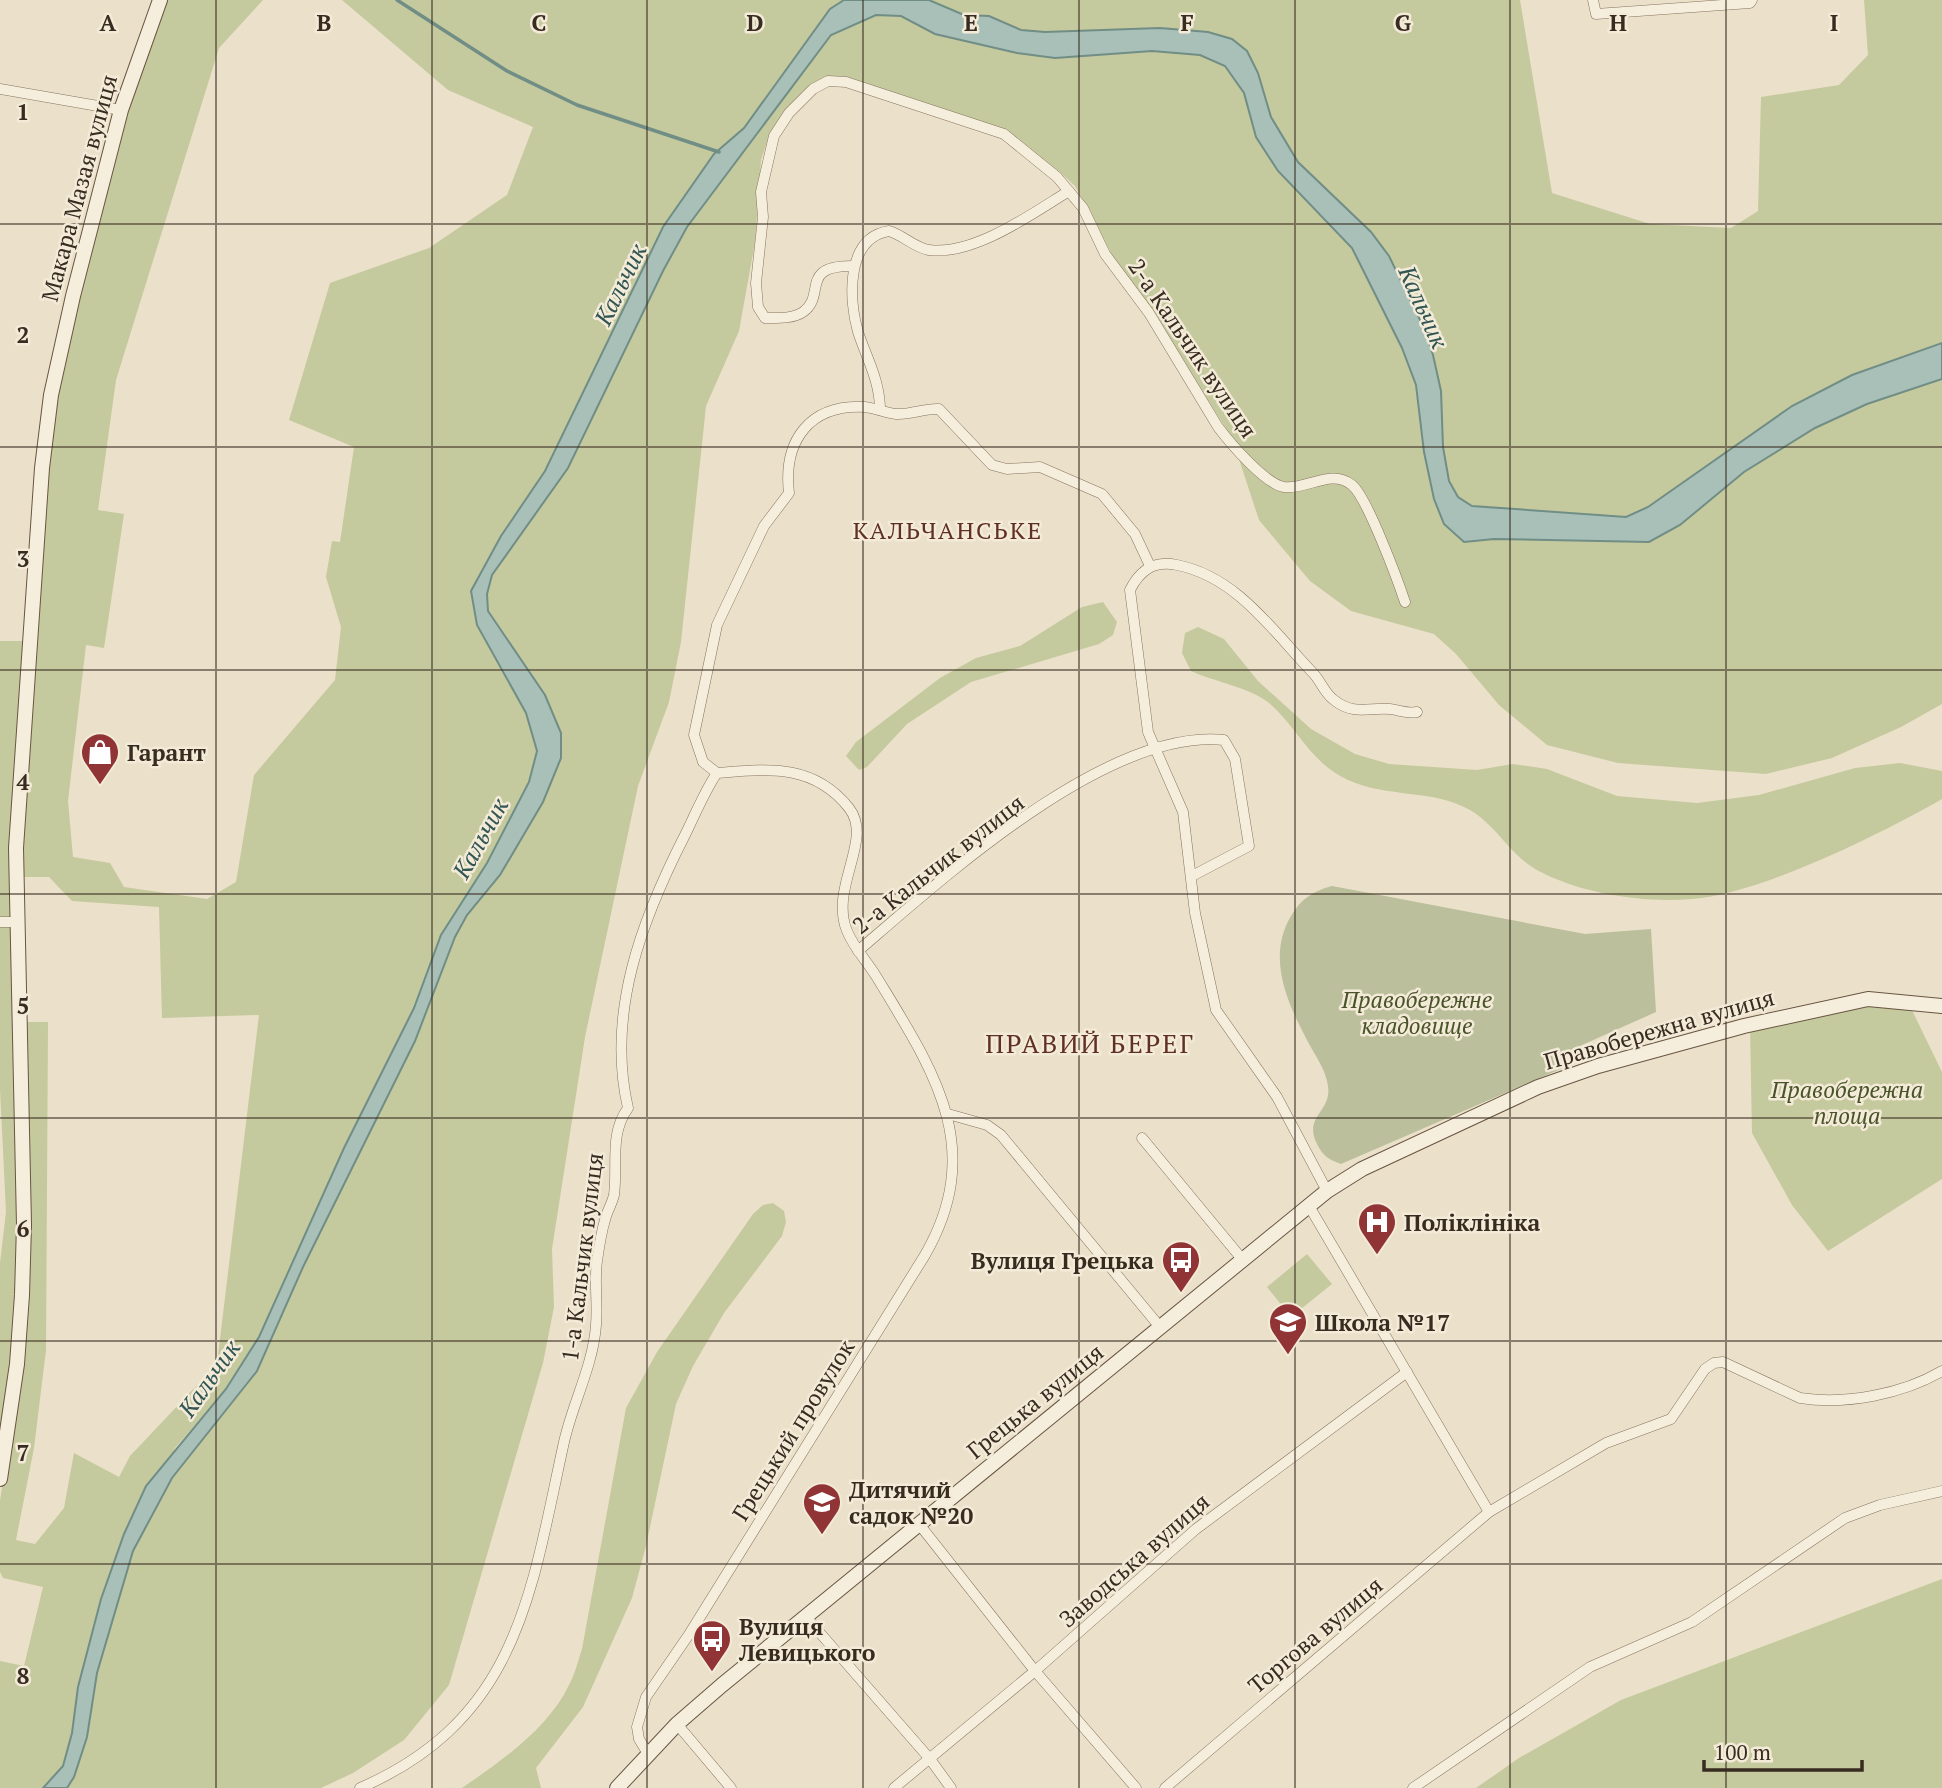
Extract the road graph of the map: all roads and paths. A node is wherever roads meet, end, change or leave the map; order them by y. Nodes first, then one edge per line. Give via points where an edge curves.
1 (160, 0) edge
2 (1593, 0) edge
3 (1752, 0) edge
4 (0, 89) edge
5 (121, 110) junction
6 (1069, 191) junction
7 (854, 266) junction
8 (880, 410) junction
9 (1150, 566) junction
10 (1405, 602) dead end
11 (1417, 712) dead end
12 (1153, 747) junction
13 (718, 773) junction
14 (1192, 876) junction
15 (0, 922) edge
16 (15, 922) junction
17 (858, 951) junction
18 (1942, 1006) edge
19 (948, 1114) junction
20 (1142, 1138) dead end
21 (1327, 1191) junction
22 (1309, 1206) junction
23 (1242, 1259) junction
24 (1160, 1327) junction
25 (1942, 1371) edge
26 (1407, 1372) junction
27 (3, 1443) edge
28 (0, 1479) edge
29 (1942, 1490) edge
30 (1489, 1512) junction
31 (919, 1524) junction
32 (806, 1617) junction
33 (1035, 1671) junction
34 (677, 1724) junction
35 (648, 1754) junction
36 (930, 1759) junction
37 (360, 1788) edge
38 (617, 1788) edge
39 (731, 1788) edge
40 (894, 1788) edge
41 (951, 1788) edge
42 (1136, 1788) edge
43 (1167, 1788) edge
44 (1413, 1788) edge

1 - 5 street, Макара Мазая вулиця
2 - 3 street via 1596,14
4 - 5 street
5 - 16 street, Макара Мазая вулиця via 63,334 48,419 26,658
6 - 7 street via 1001,233 964,245 929,250 895,233 881,232 862,249
6 - 7 street, 2-а Кальчик вулиця via 1004,134 882,93 828,81 789,113 770,149 761,192 764,217 756,283 760,313 769,318 801,313 822,273
6 - 10 street, 2-а Кальчик вулиця via 1220,430 1280,486 1331,478 1351,485 1382,543
7 - 8 street via 855,317 878,387
8 - 9 street via 902,414 939,409 992,466 1040,467 1090,486 1108,499 1135,534
8 - 13 street via 843,409 820,416 806,425 793,449 789,494 764,526 717,625 694,735 703,762
9 - 11 street via 1174,564 1221,583 1264,618 1334,700 1367,712
9 - 12 street via 1138,576 1129,598
12 - 14 street via 1181,806
12 - 14 street, 2-а Кальчик вулиця via 1188,739 1224,740 1236,759 1249,846
12 - 17 street, 2-а Кальчик вулиця via 1096,770 1031,814
13 - 17 street, Грецький провулок via 775,769 800,774 847,806 858,833 841,909
13 - 37 street, 1-а Кальчик вулиця via 654,901 631,967 620,1063 628,1108 617,1128 613,1199 597,1263 597,1323 528,1600 497,1673 465,1714 421,1757
14 - 21 street via 1195,913 1216,1010 1278,1097
15 - 16 street
16 - 27 street, Макара Мазая вулиця via 24,1225 17,1364
17 - 19 street, Грецький провулок via 929,1069
18 - 21 street, Правобережна вулиця via 1868,999 1744,1026 1598,1066 1469,1118 1362,1169
19 - 24 street via 987,1125 1001,1135
19 - 35 street, Грецький провулок via 953,1138 952,1187 937,1233 646,1697 637,1727
20 - 23 street
21 - 22 street, Грецька вулиця
22 - 23 street, Грецька вулиця
22 - 26 street
23 - 24 street, Грецька вулиця
24 - 31 street, Грецька вулиця
25 - 30 street, Торгова вулиця via 1908,1387 1812,1400 1723,1362 1714,1363 1671,1419 1606,1443
26 - 30 street
26 - 33 street, Заводська вулиця via 1196,1529
27 - 28 street, Макара Мазая вулиця
29 - 44 street via 1845,1518 1692,1622 1590,1667
30 - 43 street, Торгова вулиця
31 - 32 street, Грецька вулиця
31 - 33 street
32 - 34 street, Грецька вулиця
32 - 36 street
33 - 36 street, Заводська вулиця
33 - 42 street
34 - 35 street, Грецька вулиця
34 - 39 street
35 - 38 street, Грецька вулиця
36 - 40 street, Заводська вулиця
36 - 41 street

